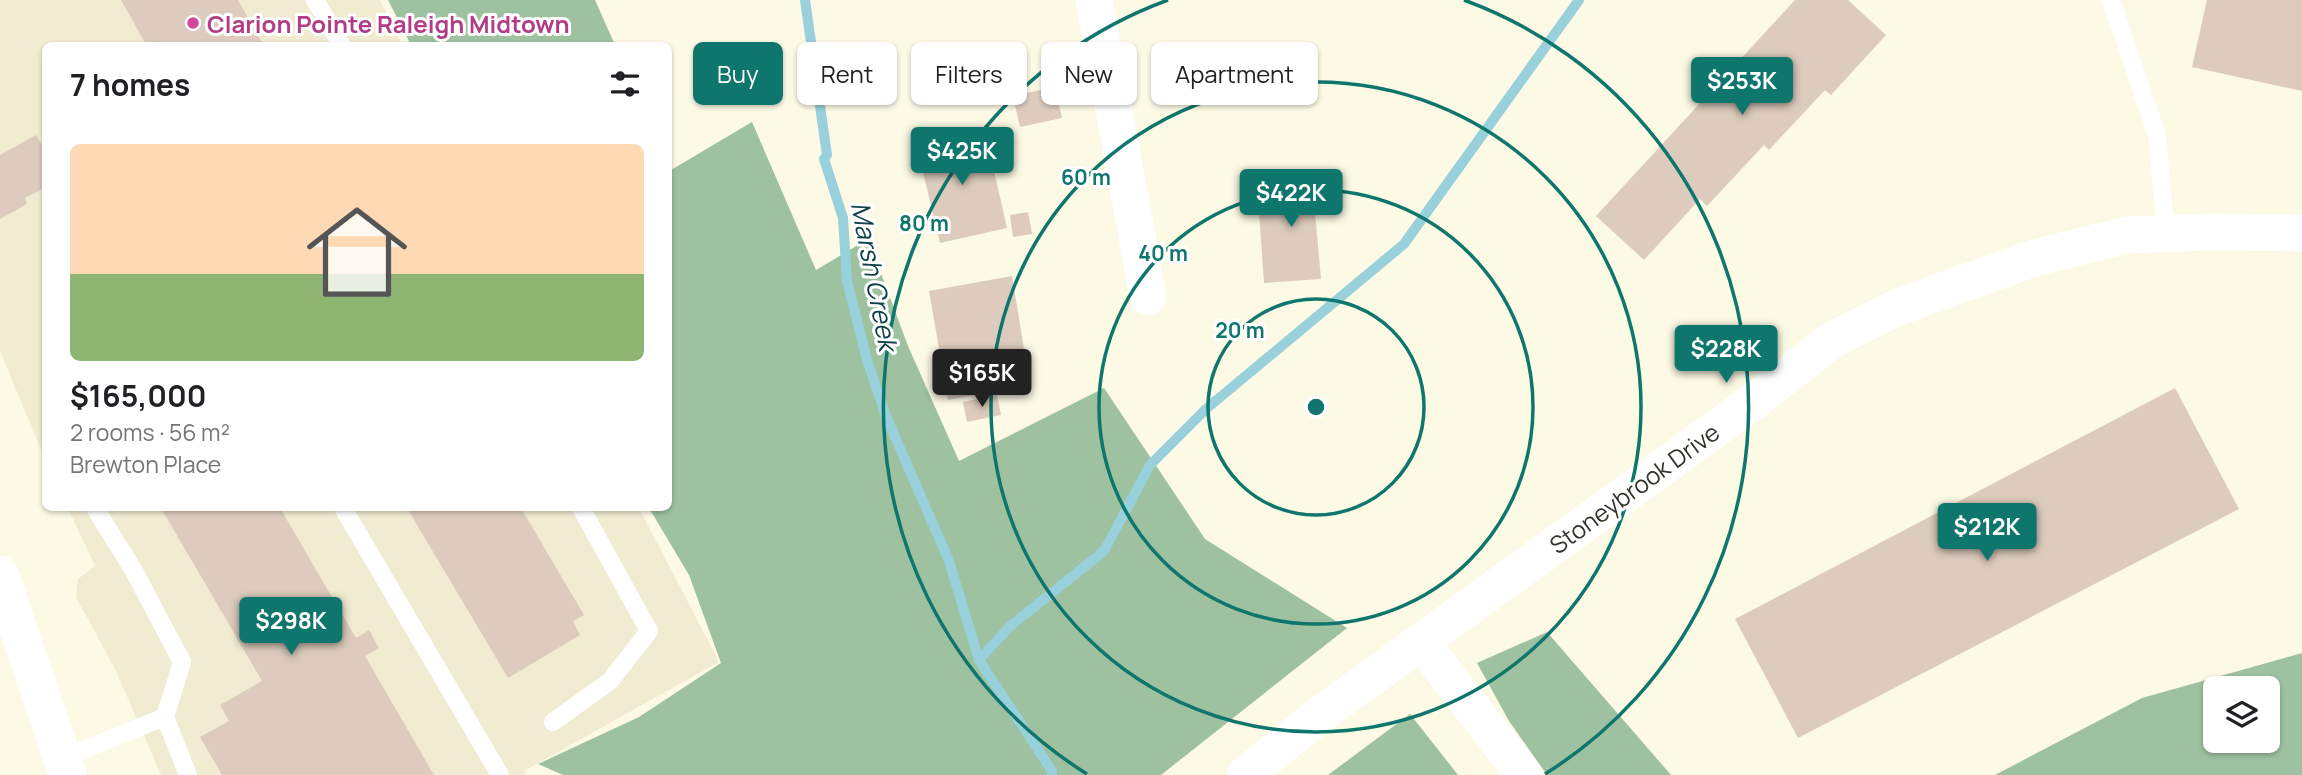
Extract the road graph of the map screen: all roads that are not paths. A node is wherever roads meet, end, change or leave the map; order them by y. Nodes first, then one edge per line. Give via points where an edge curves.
1 (315, 0) edge
2 (1094, 0) edge
3 (2111, 0) edge
4 (340, 42) edge
5 (2302, 233) edge
6 (2166, 234) junction
7 (1148, 298) dead end
8 (96, 511) edge
9 (345, 511) edge
10 (583, 511) edge
11 (0, 575) edge
12 (1421, 642) junction
13 (166, 718) junction
14 (552, 722) dead end
15 (65, 768) edge
16 (188, 775) edge
17 (500, 775) edge
18 (1245, 775) edge
19 (1524, 775) edge

1 - 4 lane
2 - 7 street
3 - 6 lane via 2157,135
5 - 6 street, Stoneybrook Drive
6 - 12 street, Stoneybrook Drive via 2127,235 2034,258 1898,307 1832,340
8 - 13 lane via 182,662
9 - 17 lane
10 - 14 lane via 649,631 610,681
11 - 15 main road
12 - 18 street, Stoneybrook Drive
12 - 19 street
13 - 15 lane via 85,749
13 - 16 lane

